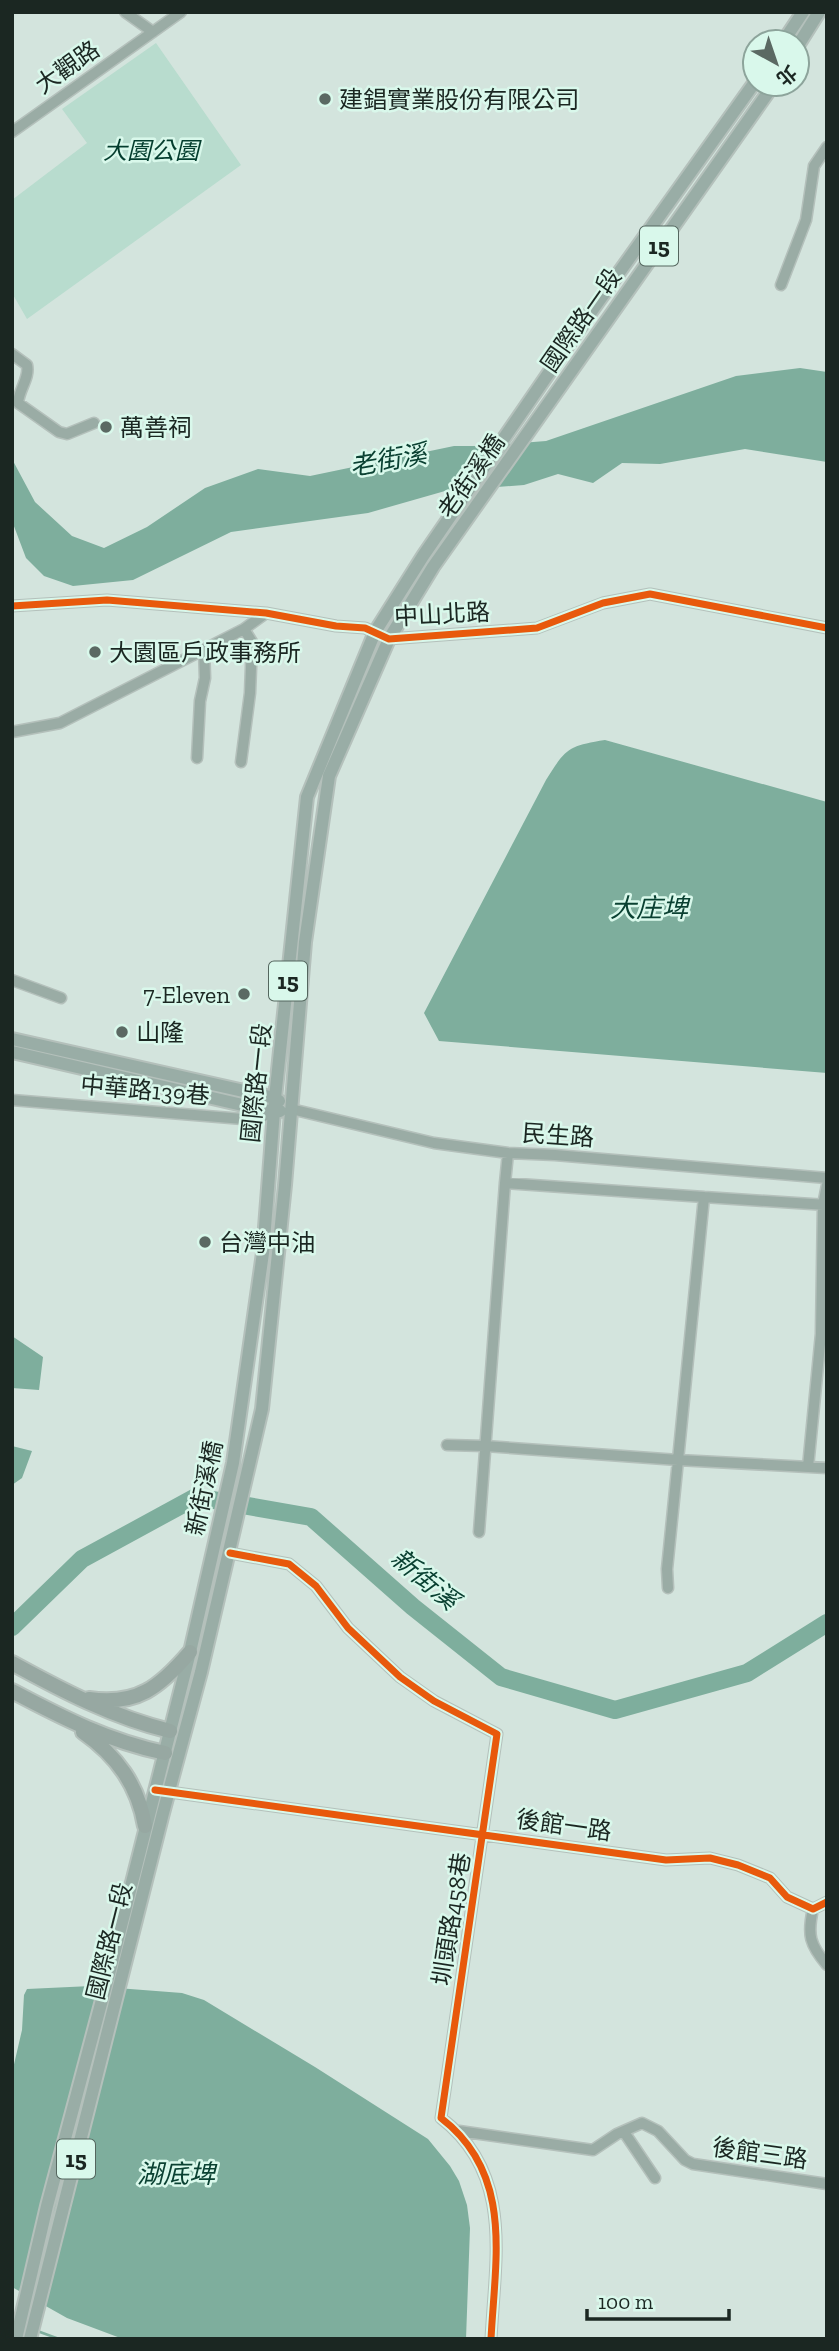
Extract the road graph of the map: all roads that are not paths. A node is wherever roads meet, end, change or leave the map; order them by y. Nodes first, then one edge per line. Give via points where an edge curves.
1 (125, 12) edge
2 (181, 12) edge
3 (803, 12) edge
4 (819, 12) edge
5 (792, 28) edge
6 (809, 28) edge
7 (153, 32) junction
8 (744, 98) edge
9 (764, 98) edge
10 (12, 115) edge
11 (16, 129) edge
12 (827, 147) edge
13 (781, 285) dead end
14 (12, 354) edge
15 (533, 399) joint
16 (544, 408) joint
17 (94, 423) dead end
18 (423, 556) joint
19 (433, 567) joint
20 (12, 606) edge
21 (266, 613) junction
22 (827, 628) edge
23 (244, 629) junction
24 (375, 632) junction
25 (389, 639) junction
26 (204, 649) junction
27 (12, 732) edge
28 (197, 758) dead end
29 (241, 762) dead end
30 (12, 980) edge
31 (61, 998) dead end
32 (12, 1038) edge
33 (12, 1052) edge
34 (275, 1098) junction
35 (12, 1100) edge
36 (291, 1109) junction
37 (274, 1112) junction
38 (508, 1153) junction
39 (827, 1178) edge
40 (505, 1183) junction
41 (827, 1185) edge
42 (704, 1197) junction
43 (825, 1205) edge
44 (238, 1430) joint
45 (255, 1439) joint
46 (447, 1445) dead end
47 (485, 1446) junction
48 (678, 1460) junction
49 (808, 1467) junction
50 (827, 1468) edge
51 (479, 1532) dead end
52 (212, 1553) joint
53 (230, 1553) junction
54 (668, 1588) dead end
55 (190, 1652) junction
56 (12, 1663) edge
57 (15, 1693) edge
58 (77, 1697) junction
59 (65, 1719) junction
60 (170, 1731) junction
61 (182, 1742) junction
62 (165, 1753) junction
63 (155, 1790) junction
64 (169, 1791) junction
65 (145, 1826) junction
66 (484, 1833) junction
67 (827, 1902) edge
68 (813, 1909) junction
69 (827, 1965) edge
70 (459, 2131) junction
71 (624, 2132) junction
72 (655, 2178) dead end
73 (827, 2184) edge
74 (18, 2303) edge
75 (16, 2339) edge
76 (30, 2339) edge
77 (491, 2339) edge

1 - 7 street
2 - 7 street, 大觀路
3 - 5 main road
4 - 6 main road
7 - 11 street, 大觀路
8 - 15 main road, 國際路一段 / 15
9 - 16 main road, 國際路一段 / 15
10 - 11 street
12 - 13 street via 814,166 806,220
14 - 17 street via 27,365 29,373 18,403 59,432 67,434
15 - 18 main road, 老街溪橋 / 15
16 - 19 main road, 老街溪橋 / 15
18 - 24 main road, 國際路一段 / 15
19 - 25 main road, 國際路一段 / 15
20 - 21 street, 中山北路 via 107,600
21 - 23 street
21 - 24 street, 中山北路
22 - 25 street, 中山北路 via 650,594 603,603 537,628
23 - 26 street
23 - 29 street via 252,642
24 - 25 street, 中山北路
24 - 34 main road, 國際路一段 / 15 via 307,797
25 - 36 main road, 國際路一段 / 15 via 329,776 305,942
26 - 27 street via 60,723
26 - 28 street
30 - 31 street
32 - 34 main road, 民生路
33 - 37 main road, 民生路
34 - 36 main road, 民生路
34 - 37 main road, 國際路一段 / 15
35 - 37 street, 中華路139巷 via 254,1120
36 - 37 main road, 民生路
36 - 38 street, 民生路 via 434,1143
36 - 45 main road, 國際路一段 / 15 via 262,1409
37 - 44 main road, 國際路一段 / 15 via 263,1253
38 - 39 street, 民生路
38 - 40 street
40 - 42 street
40 - 47 street
41 - 43 street
42 - 43 street
42 - 48 street
43 - 49 street via 821,1334
44 - 52 main road, 新街溪橋 / 15
45 - 53 main road, 新街溪橋 / 15
46 - 47 street
47 - 48 street
47 - 51 street
48 - 49 street
48 - 54 street
49 - 50 street
52 - 55 main road, 國際路一段 / 15
53 - 61 main road, 國際路一段 / 15
53 - 66 street, 圳頭路458巷 via 289,1564 317,1586 348,1628 400,1677 497,1734
55 - 58 highway via 173,1672 139,1695 121,1701
55 - 60 main road, 國際路一段 / 15
56 - 58 highway
57 - 59 highway
58 - 60 highway
59 - 62 highway via 129,1745
59 - 65 highway via 92,1738 128,1778 136,1790
60 - 61 main road
60 - 62 main road, 國際路一段 / 15
61 - 62 main road
61 - 64 main road, 國際路一段 / 15
62 - 63 main road, 國際路一段 / 15
63 - 64 street, 後館一路
63 - 65 main road, 國際路一段 / 15
64 - 66 street, 後館一路
64 - 76 main road, 國際路一段 / 15
65 - 74 main road, 國際路一段 / 15
66 - 68 street, 後館一路 via 666,1860 710,1858 770,1878 787,1897
66 - 70 street, 圳頭路458巷 via 441,2118
67 - 68 street
68 - 69 street via 808,1928 813,1947
70 - 71 street, 後館三路 via 593,2150
70 - 77 street, 圳頭路458巷 via 486,2174 497,2222
71 - 72 street
71 - 73 street, 後館三路 via 642,2123 658,2131 693,2164
74 - 75 main road, 國際路一段 / 15

